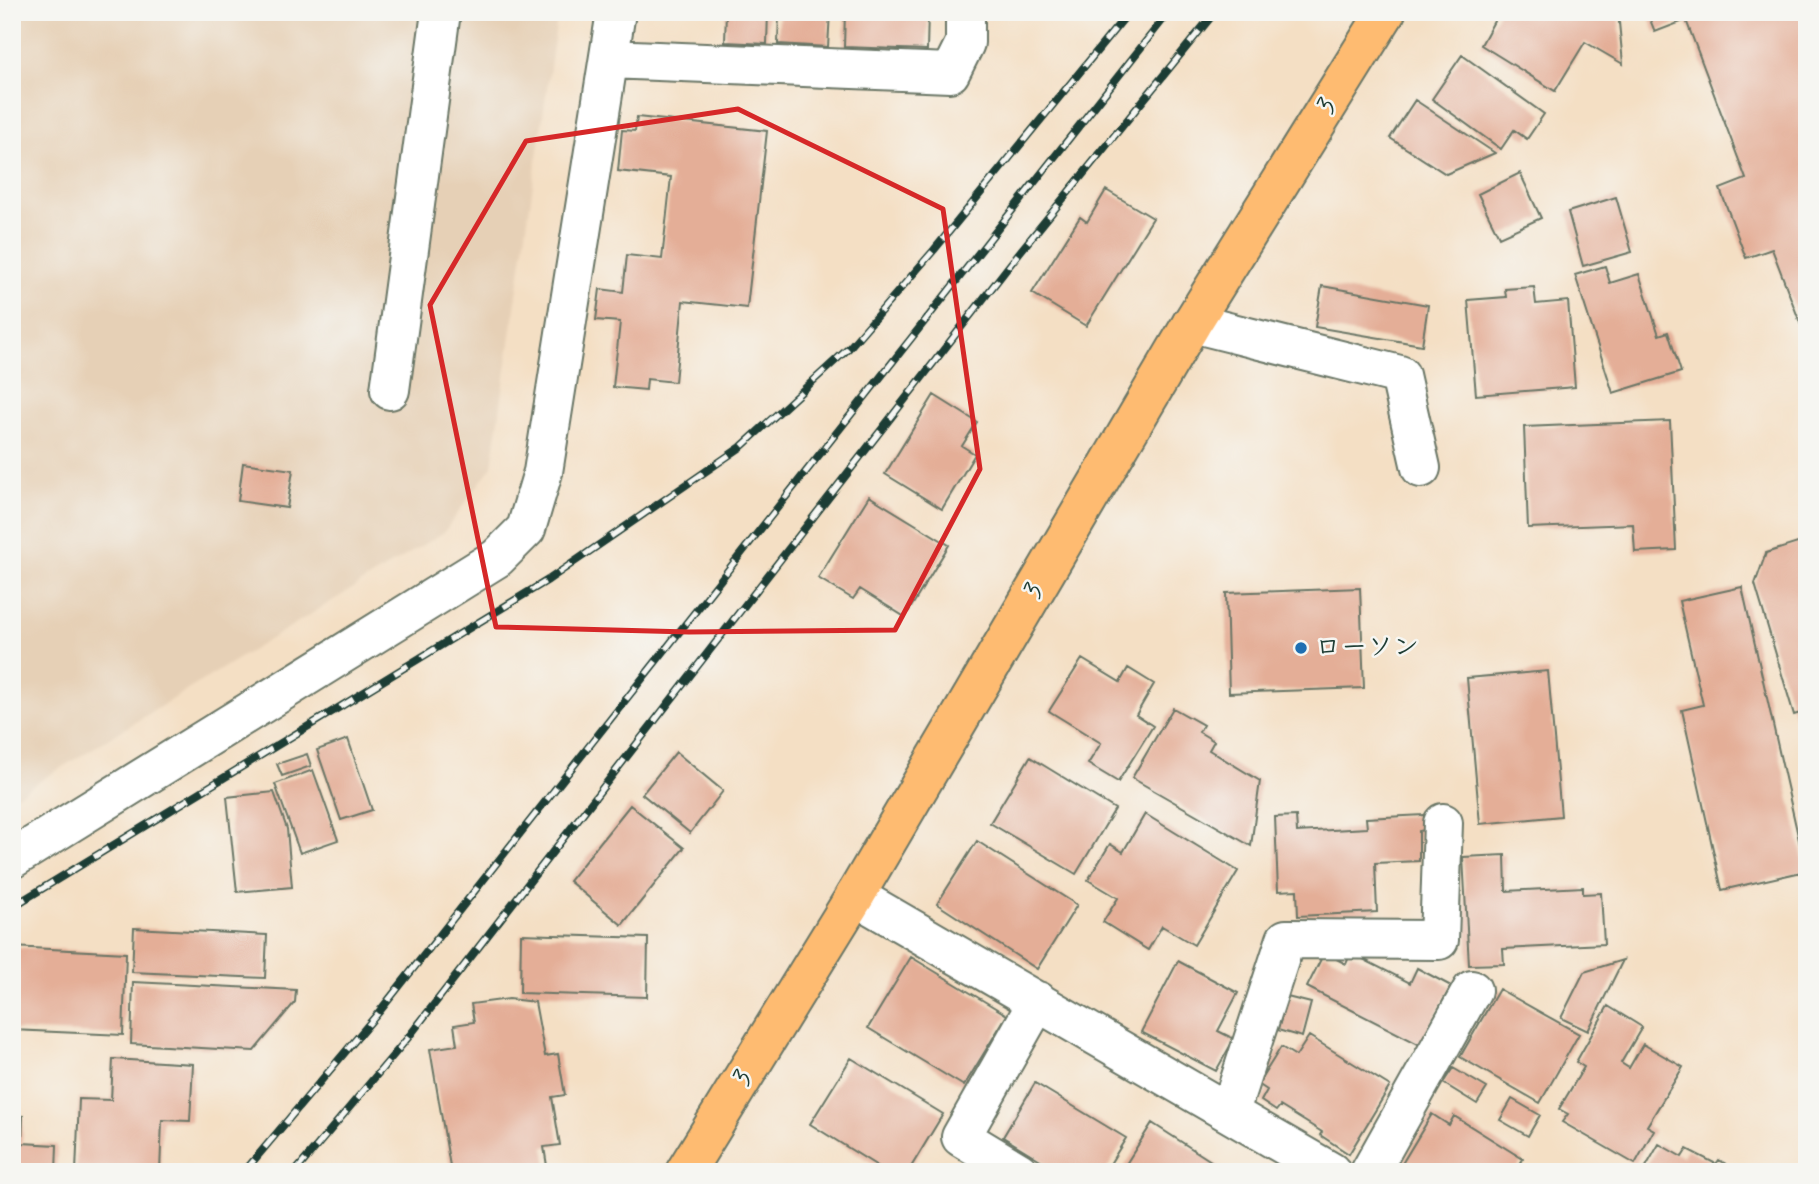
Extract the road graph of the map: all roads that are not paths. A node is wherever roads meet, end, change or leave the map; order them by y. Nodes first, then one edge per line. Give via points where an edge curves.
1 (441, 12) edge
2 (616, 12) edge
3 (965, 12) edge
4 (1386, 12) edge
5 (609, 59) junction
6 (1192, 323) junction
7 (390, 390) dead end
8 (1421, 468) dead end
9 (1443, 823) dead end
10 (12, 859) edge
11 (855, 896) junction
12 (1472, 990) dead end
13 (1038, 1001) junction
14 (1230, 1111) junction
15 (685, 1172) edge
16 (1019, 1172) edge
17 (1331, 1172) edge
18 (1370, 1172) edge

1 - 7 street
2 - 5 street
3 - 5 street via 965,43 950,73
4 - 6 main road, 3 / 3
5 - 10 street via 543,472 526,529 497,558
6 - 8 street via 1400,375
6 - 11 main road, 3 / 3
9 - 14 street via 1439,940 1286,939
11 - 13 street
11 - 15 main road, 3 / 3
12 - 18 street
13 - 14 street
13 - 16 street via 961,1137
14 - 17 street

